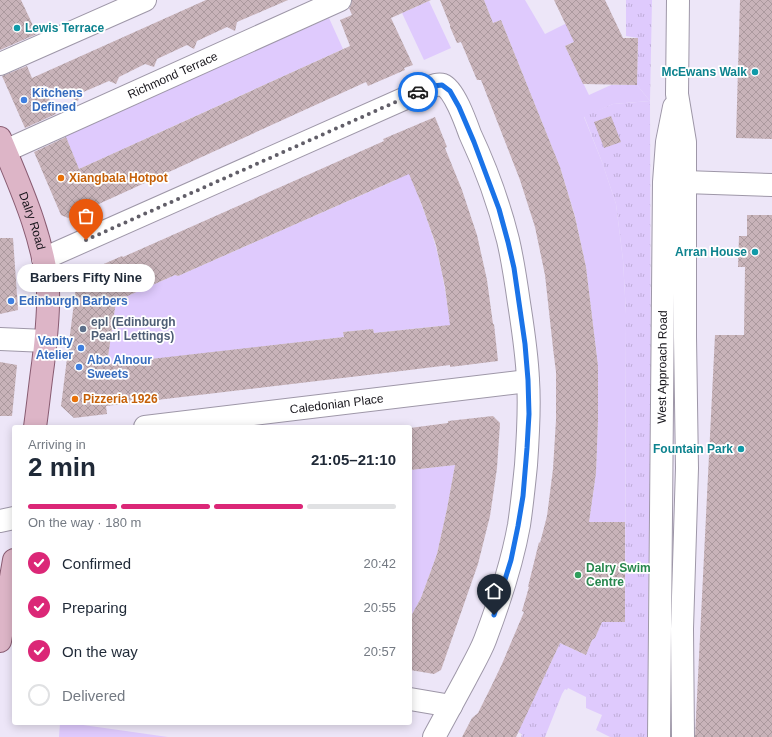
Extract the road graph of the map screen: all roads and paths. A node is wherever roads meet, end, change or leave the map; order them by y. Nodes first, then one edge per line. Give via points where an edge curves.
1 (145, 0) edge
2 (340, 0) edge
3 (678, 0) edge
4 (0, 64) edge
5 (677, 94) junction
6 (3, 144) edge
7 (685, 182) junction
8 (772, 185) edge
9 (43, 259) junction
10 (0, 339) edge
11 (46, 341) junction
12 (528, 380) junction
13 (35, 425) edge
14 (161, 425) edge
15 (12, 518) edge
16 (0, 521) edge
17 (12, 578) edge
18 (5, 639) edge
19 (412, 699) edge
20 (451, 706) junction
21 (434, 737) edge
22 (659, 737) edge
23 (683, 737) edge

1 - 4 street
2 - 6 street, Richmond Terrace
3 - 5 street, West Approach Road
5 - 7 street, West Approach Road via 684,142
5 - 22 street, West Approach Road via 667,142 664,182
6 - 9 main road, Dalry Road via 31,216
7 - 8 street
7 - 23 street, West Approach Road via 687,468 682,629
9 - 11 main road, Dalry Road via 48,305
9 - 12 street via 433,86 442,85 454,96 477,148 499,209 516,278
10 - 11 street
11 - 13 main road, Dalry Road
12 - 14 street, Caledonian Place
12 - 20 street via 526,469 511,560 484,641
15 - 16 street
17 - 18 main road
19 - 20 street
20 - 21 street

